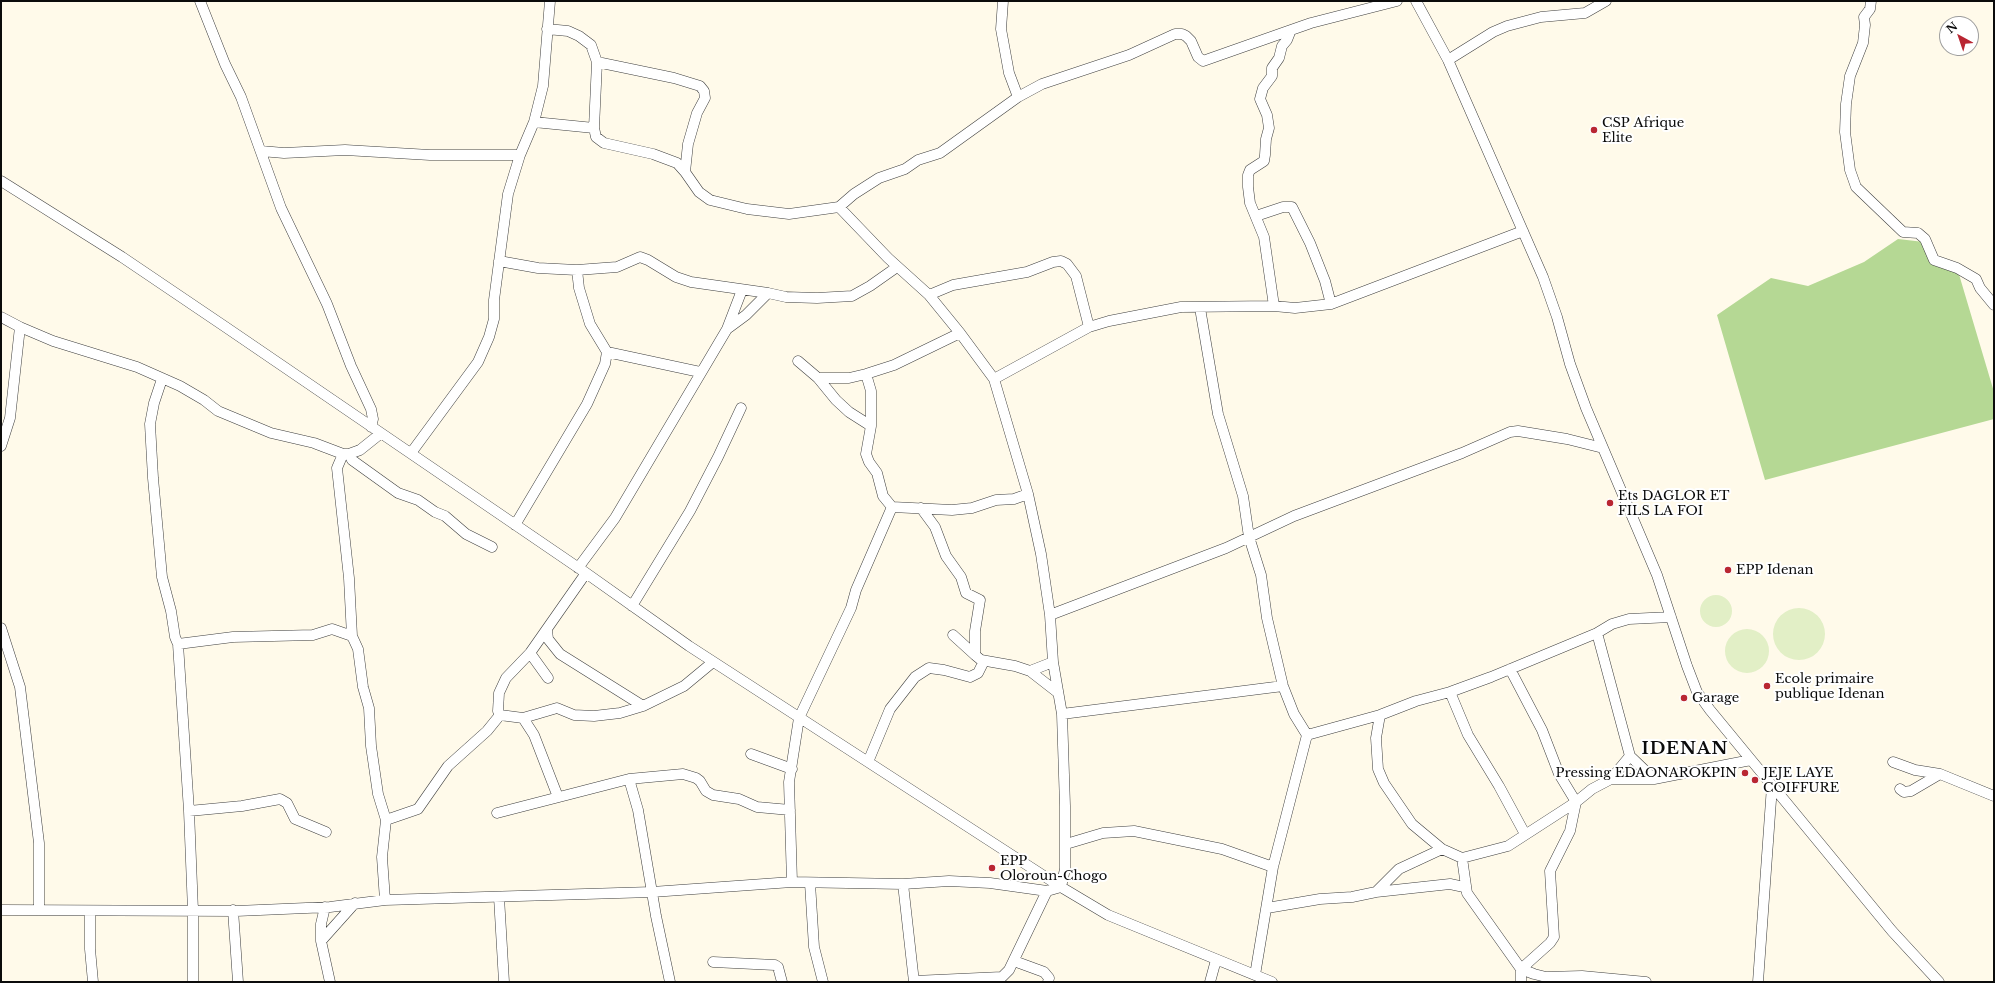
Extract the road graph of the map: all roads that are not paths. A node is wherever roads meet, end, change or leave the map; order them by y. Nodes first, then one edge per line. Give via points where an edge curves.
1 (200, 1) edge
2 (550, 1) edge
3 (1002, 1) edge
4 (1398, 1) edge
5 (1416, 1) edge
6 (1606, 1) edge
7 (1871, 1) edge
8 (546, 29) junction
9 (1291, 30) junction
10 (1448, 60) junction
11 (597, 62) junction
12 (1018, 97) junction
13 (534, 122) junction
14 (594, 128) junction
15 (261, 152) junction
16 (520, 155) junction
17 (685, 172) junction
18 (1, 181) edge
19 (839, 207) junction
20 (1256, 216) junction
21 (1523, 231) junction
22 (499, 261) junction
23 (897, 267) junction
24 (577, 270) junction
25 (742, 290) junction
26 (768, 293) junction
27 (929, 295) junction
28 (1331, 304) junction
29 (1994, 305) edge
30 (1274, 306) junction
31 (1200, 308) junction
32 (1, 317) edge
33 (1089, 327) junction
34 (20, 328) junction
35 (727, 329) junction
36 (960, 333) junction
37 (607, 352) junction
38 (798, 360) dead end
39 (700, 372) junction
40 (866, 374) junction
41 (818, 378) junction
42 (162, 379) junction
43 (994, 380) junction
44 (740, 408) dead end
45 (871, 426) junction
46 (371, 427) junction
47 (380, 434) junction
48 (1, 446) edge
49 (1603, 448) junction
50 (411, 453) junction
51 (346, 454) junction
52 (1028, 494) junction
53 (892, 507) junction
54 (921, 508) junction
55 (515, 526) junction
56 (1249, 537) junction
57 (492, 547) dead end
58 (582, 571) junction
59 (632, 606) junction
60 (1050, 615) junction
61 (1671, 617) junction
62 (1, 628) edge
63 (547, 630) junction
64 (1597, 633) junction
65 (953, 635) dead end
66 (352, 636) junction
67 (178, 644) junction
68 (530, 653) junction
69 (980, 658) junction
70 (713, 662) junction
71 (1053, 662) junction
72 (1510, 669) junction
73 (1030, 671) junction
74 (548, 678) dead end
75 (1283, 686) junction
76 (1057, 692) junction
77 (1450, 692) junction
78 (643, 706) junction
79 (1062, 714) junction
80 (500, 715) junction
81 (1380, 715) junction
82 (523, 718) junction
83 (799, 718) junction
84 (1307, 734) junction
85 (751, 754) dead end
86 (1630, 756) junction
87 (1751, 760) junction
88 (868, 762) junction
89 (1893, 762) dead end
90 (792, 769) junction
91 (1940, 774) junction
92 (630, 779) junction
93 (1654, 779) junction
94 (1611, 780) junction
95 (1772, 786) junction
96 (1900, 789) dead end
97 (558, 796) junction
98 (1994, 796) edge
99 (1576, 802) junction
100 (790, 810) junction
101 (189, 811) junction
102 (498, 813) dead end
103 (386, 820) junction
104 (326, 832) dead end
105 (1525, 834) junction
106 (1066, 844) junction
107 (1442, 849) junction
108 (1462, 858) junction
109 (1273, 867) junction
110 (792, 882) junction
111 (810, 883) junction
112 (903, 884) junction
113 (1060, 887) junction
114 (1464, 887) junction
115 (1047, 891) junction
116 (652, 892) junction
117 (1376, 892) junction
118 (499, 897) junction
119 (385, 900) junction
120 (355, 902) junction
121 (325, 907) junction
122 (1267, 908) junction
123 (1, 910) edge
124 (39, 910) junction
125 (233, 910) junction
126 (193, 911) junction
127 (90, 912) junction
128 (321, 941) junction
129 (1216, 960) junction
130 (1014, 961) junction
131 (713, 962) dead end
132 (1521, 969) junction
133 (1255, 974) junction
134 (914, 981) edge
135 (93, 982) edge
136 (192, 982) edge
137 (238, 982) edge
138 (330, 982) edge
139 (504, 982) edge
140 (670, 982) edge
141 (782, 982) edge
142 (823, 982) edge
143 (1048, 982) edge
144 (1210, 982) edge
145 (1272, 982) edge
146 (1521, 982) edge
147 (1646, 982) edge
148 (1758, 982) edge
149 (1939, 982) edge

1 - 15 street via 241,97
2 - 8 street
3 - 12 street via 1001,29 1009,72
4 - 9 street
5 - 10 street
6 - 10 street via 1585,13 1542,17 1507,26
7 - 29 street via 1870,9 1864,17 1863,43 1850,76 1846,104 1845,132 1850,170 1856,187 1903,232 1918,233 1925,239 1934,260 1962,270 1976,280
8 - 11 street via 568,31 579,36 590,46
8 - 13 street via 543,86
9 - 12 street via 1203,60 1198,57 1186,36 1175,34 1129,55 1042,84
9 - 20 street via 1272,68 1272,76 1260,94 1269,128 1264,161 1250,170 1248,175 1250,203
10 - 21 street
11 - 14 street
11 - 17 street via 674,78 700,86 704,91 705,98 696,113 688,144
12 - 19 street via 940,152 918,160 899,172 879,178
13 - 14 street
13 - 16 street
14 - 17 street via 596,137 604,143 653,154 677,163
15 - 16 street via 345,150 430,155
15 - 46 street via 281,208 327,304 371,409
16 - 22 street via 508,194
17 - 19 street via 699,192 710,200 747,209 790,214
18 - 46 street via 122,257
19 - 23 street
20 - 28 street via 1283,206 1293,208 1310,242
20 - 30 street via 1264,237
21 - 28 street
21 - 49 street via 1543,277 1570,364
22 - 24 street via 538,268
22 - 50 street via 494,319 478,362
23 - 26 street via 852,296 786,297
23 - 27 street
24 - 25 street via 617,267 640,257 684,280 707,286
24 - 37 street via 579,288 590,324
25 - 26 street
25 - 35 street
26 - 35 street via 746,315
27 - 33 street via 953,286 1027,272 1061,261 1072,269 1076,276
27 - 36 street
28 - 30 street via 1295,308
30 - 31 street
31 - 33 street via 1181,307
31 - 56 street via 1218,414 1243,496
32 - 34 street
33 - 43 street
34 - 42 street via 137,367
34 - 48 street via 10,418
35 - 39 street
36 - 40 street via 913,357
36 - 43 street
37 - 39 street
37 - 55 street via 587,404
38 - 41 street
39 - 58 street via 658,448
40 - 41 street via 849,378
40 - 45 street via 871,391
41 - 45 street via 849,412
42 - 51 street via 180,386 240,422
42 - 67 street via 150,424 153,478 162,577
43 - 52 street
44 - 59 street via 690,510
45 - 53 street via 866,454 868,462 877,473 883,496
46 - 47 street
47 - 50 street
47 - 51 street via 360,450
49 - 56 street via 1545,435 1510,432 1462,453 1294,516
49 - 61 street via 1657,575
50 - 55 street
51 - 57 street via 398,493 418,500 445,516 466,534
51 - 66 street via 337,468
52 - 54 street via 1014,499 996,500 952,510
52 - 60 street via 1041,554
53 - 54 street
53 - 83 street via 825,666
54 - 69 street via 935,527 946,556 961,577 966,592 980,600 975,631
55 - 58 street
56 - 60 street via 1207,556
56 - 75 street via 1261,575 1267,618
58 - 59 street
58 - 63 street
59 - 70 street
60 - 71 street
61 - 64 street via 1629,619 1612,624
61 - 87 street via 1697,692
62 - 124 street via 20,687 39,843
63 - 68 street
63 - 78 street via 548,639 560,654
64 - 72 street
64 - 86 street
65 - 69 street
66 - 67 street via 332,629 312,635 233,637
66 - 103 street via 358,649 363,687 369,708 378,794
67 - 101 street
68 - 74 street
68 - 80 street via 504,682 499,693
69 - 73 street
69 - 88 street via 978,673 970,677 929,668 915,677 890,709
70 - 78 street via 684,686
70 - 83 street
71 - 73 street
71 - 76 street
72 - 77 street
72 - 99 street via 1542,730 1559,774
73 - 76 street
75 - 79 street
75 - 84 street via 1294,714
76 - 79 street
77 - 81 street via 1416,701
77 - 105 street via 1468,735
78 - 82 street via 594,716 574,714 557,708
79 - 106 street
80 - 82 street
80 - 103 street via 448,766 418,809
81 - 84 street
81 - 107 street via 1376,754 1378,769 1384,783 1412,824
82 - 97 street via 534,735
83 - 88 street
83 - 90 street
84 - 109 street
85 - 90 street
86 - 93 street
86 - 94 street
87 - 93 street
87 - 95 street
88 - 113 street
89 - 91 street via 1915,770
90 - 100 street via 789,782
91 - 96 street via 1911,791 1904,792
91 - 98 street
92 - 97 street
92 - 100 street via 683,774 696,778 706,791 713,795 739,799 758,808
92 - 116 street
93 - 94 street
94 - 99 street
95 - 148 street
95 - 149 street via 1892,931
97 - 102 street
99 - 105 street
99 - 132 street via 1570,831 1550,871 1554,937
100 - 110 street
101 - 104 street via 280,799 287,803 295,819
101 - 126 street
103 - 119 street via 382,857
105 - 108 street via 1508,846
106 - 109 street via 1103,833 1134,831 1222,849
106 - 113 street via 1065,869
107 - 108 street
107 - 117 street via 1399,869
108 - 114 street
109 - 122 street
110 - 111 street
110 - 116 street
111 - 112 street
111 - 142 street via 814,947
112 - 115 street via 949,881 990,883
112 - 134 street
113 - 115 street
113 - 129 street via 1108,915
114 - 117 street via 1450,884
114 - 132 street
115 - 130 street
116 - 118 street
116 - 140 street
117 - 122 street
118 - 119 street
118 - 139 street
119 - 120 street
120 - 121 street
120 - 128 street
121 - 125 street
121 - 128 street
122 - 133 street
123 - 124 street
124 - 127 street
125 - 126 street
125 - 137 street
126 - 127 street
126 - 136 street
127 - 135 street
128 - 138 street
129 - 133 street
129 - 144 street
130 - 134 street via 1002,976
130 - 143 street via 1044,972 1049,978
131 - 141 street via 775,965 778,967
132 - 146 street
132 - 147 street via 1546,976 1582,976
133 - 145 street

